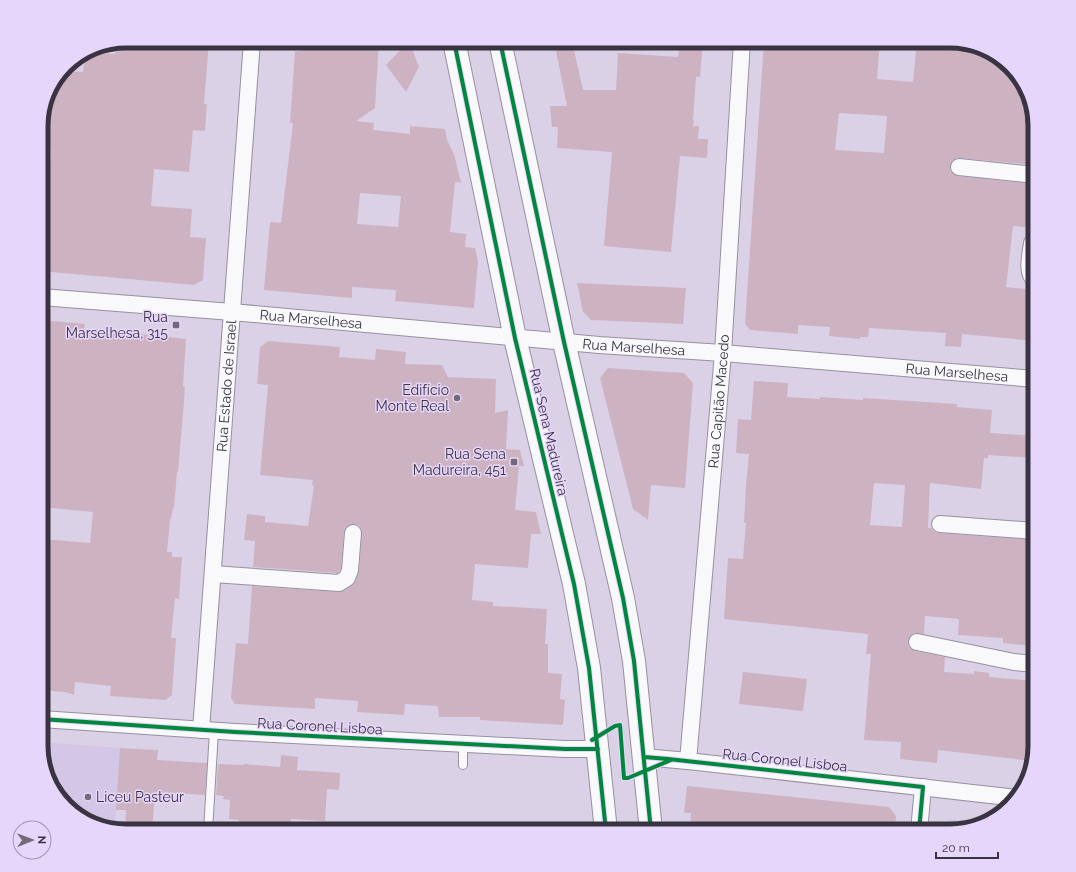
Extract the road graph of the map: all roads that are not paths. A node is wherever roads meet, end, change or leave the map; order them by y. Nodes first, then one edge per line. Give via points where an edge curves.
1 (251, 48) edge
2 (455, 48) edge
3 (501, 48) edge
4 (742, 48) edge
5 (959, 167) dead end
6 (1028, 174) edge
7 (48, 298) edge
8 (232, 312) junction
9 (515, 338) junction
10 (564, 342) junction
11 (723, 353) junction
12 (1028, 378) edge
13 (940, 524) dead end
14 (1028, 530) edge
15 (353, 533) dead end
16 (213, 574) junction
17 (917, 642) dead end
18 (1028, 663) edge
19 (48, 719) edge
20 (208, 730) junction
21 (463, 744) junction
22 (598, 748) junction
23 (644, 757) junction
24 (688, 761) junction
25 (463, 765) dead end
26 (923, 787) junction
27 (1010, 797) edge
28 (208, 824) edge
29 (605, 824) edge
30 (650, 824) edge
31 (920, 824) edge

1 - 8 street, Rua Estado de Israel
2 - 9 main road, Rua Sena Madureira
3 - 10 main road
4 - 11 street, Rua Capitão Macedo
5 - 6 street
7 - 8 street, Rua Marselhesa
8 - 9 street, Rua Marselhesa
8 - 16 street, Rua Estado de Israel
9 - 10 street, Rua Marselhesa
9 - 22 main road, Rua Sena Madureira via 574,584 589,668
10 - 11 street, Rua Marselhesa
10 - 23 main road via 623,598 634,661
11 - 12 street, Rua Marselhesa
11 - 24 street, Rua Capitão Macedo
13 - 14 street
15 - 16 street via 350,570 347,578 339,583
16 - 20 street, Rua Estado de Israel
17 - 18 street
19 - 20 street, Rua Coronel Lisboa
20 - 21 street, Rua Coronel Lisboa
20 - 28 lane
21 - 22 street, Rua Coronel Lisboa
21 - 25 lane
22 - 29 main road, Rua Sena Madureira
23 - 24 street, Rua Coronel Lisboa
23 - 30 main road
24 - 26 street, Rua Coronel Lisboa
26 - 27 street, Rua Coronel Lisboa
26 - 31 street

